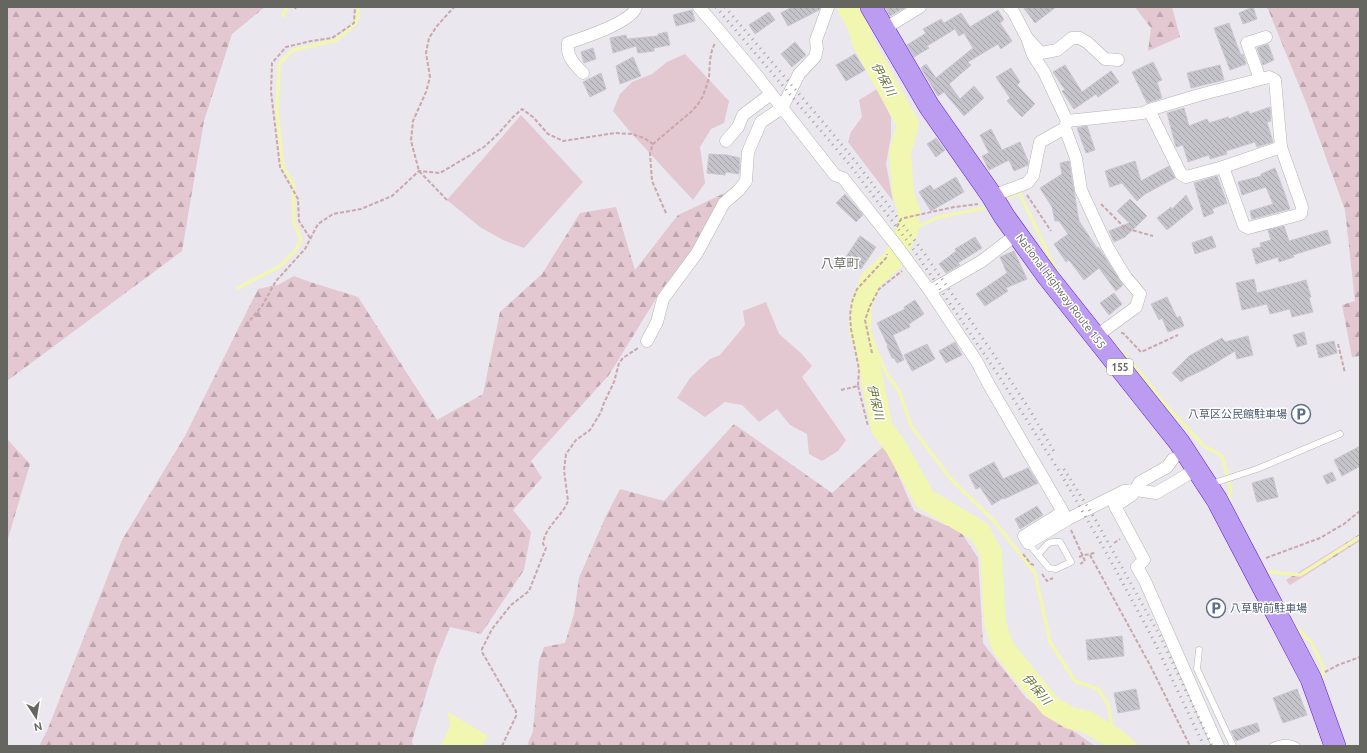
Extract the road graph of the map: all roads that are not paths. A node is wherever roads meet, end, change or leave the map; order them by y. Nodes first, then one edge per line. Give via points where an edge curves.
1 (636, 7) edge
2 (699, 7) edge
3 (828, 7) edge
4 (871, 7) edge
5 (920, 7) edge
6 (1009, 7) edge
7 (884, 29) junction
8 (1266, 37) dead end
9 (1027, 38) junction
10 (1118, 60) dead end
11 (583, 73) dead end
12 (1260, 79) junction
13 (771, 94) junction
14 (782, 108) junction
15 (1149, 110) junction
16 (1066, 124) junction
17 (726, 140) dead end
18 (1281, 147) junction
19 (1223, 166) junction
20 (992, 196) junction
21 (1017, 234) junction
22 (930, 290) junction
23 (1101, 335) junction
24 (647, 341) road end
25 (1340, 434) dead end
26 (1173, 459) dead end
27 (1203, 477) junction
28 (1136, 490) junction
29 (1028, 543) junction
30 (1038, 555) junction
31 (1199, 650) dead end
32 (1218, 746) edge
33 (1233, 746) edge
34 (1273, 746) edge
35 (1297, 746) edge
36 (1336, 746) edge

1 - 11 street via 627,18 616,24 568,43 567,50 572,62
2 - 13 street
3 - 14 street via 816,40 815,57 799,74
4 - 7 highway, National Highway Route 155 / 155
5 - 7 street
6 - 9 street
7 - 20 highway, National Highway Route 155 / 155 via 929,106
8 - 12 street via 1247,43
9 - 10 street via 1041,53 1057,50 1072,38 1080,38 1104,58
9 - 16 street via 1032,55 1044,72
12 - 15 street
12 - 18 street via 1269,77 1275,80
13 - 14 street
13 - 17 street via 743,115 738,128
14 - 22 street via 835,175 843,178
14 - 24 street via 761,122 748,152 746,181 724,203 697,253 663,299 657,322
15 - 16 street
15 - 19 street via 1181,174 1186,177
16 - 20 street via 1040,142 1033,176 1027,183
16 - 23 street via 1076,158 1081,190 1107,246 1140,294 1136,307
18 - 19 street
18 - 19 street via 1302,207 1301,214 1248,228 1244,226
20 - 21 highway, National Highway Route 155 / 155
21 - 22 street via 982,261
21 - 23 highway, National Highway Route 155 / 155 via 1048,277
22 - 29 street via 977,362 1064,512 1024,536
23 - 27 highway, National Highway Route 155 / 155
25 - 27 lane via 1257,470
26 - 28 street via 1167,467 1140,482
27 - 28 street via 1156,493
27 - 36 highway, National Highway Route 155 / 155 via 1311,679
28 - 29 street via 1124,491 1105,500
28 - 32 street via 1115,506 1144,560 1137,567
29 - 30 lane
30 - 30 lane via 1046,545 1053,541 1060,542 1071,562 1056,569 1049,568
31 - 33 lane via 1197,669
34 - 35 lane via 1289,742

